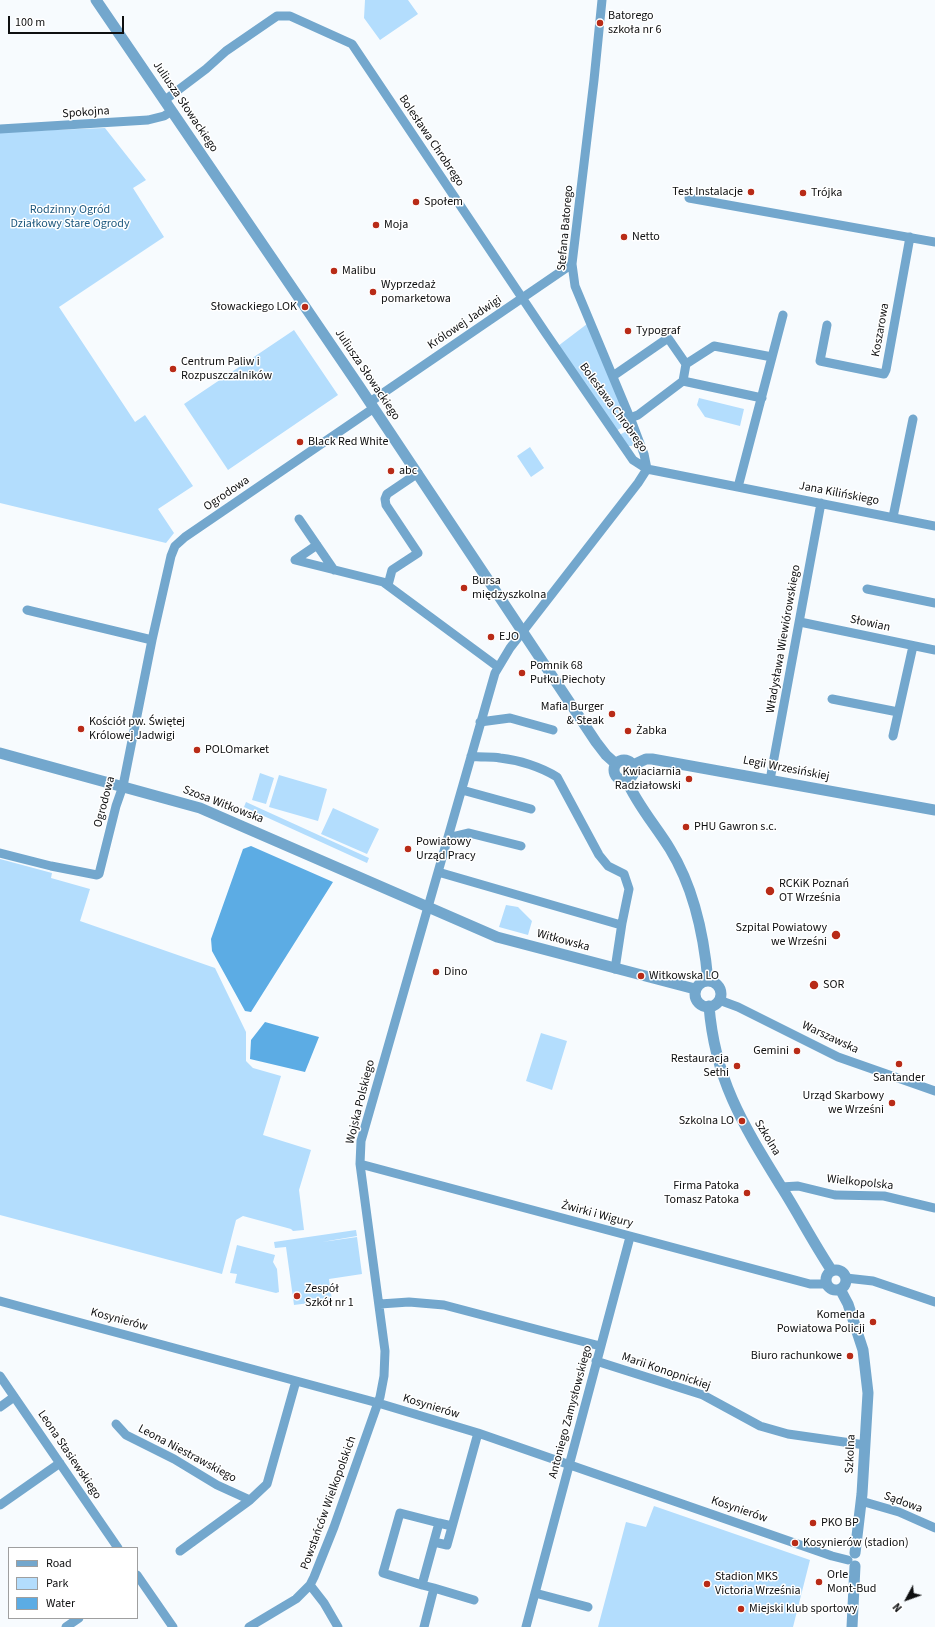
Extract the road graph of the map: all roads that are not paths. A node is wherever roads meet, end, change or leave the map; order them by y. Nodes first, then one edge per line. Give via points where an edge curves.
1 (96, 0) edge
2 (602, 0) edge
3 (165, 100) junction
4 (172, 111) junction
5 (0, 129) edge
6 (689, 198) dead end
7 (910, 237) junction
8 (935, 242) edge
9 (572, 264) junction
10 (522, 298) junction
11 (783, 315) dead end
12 (827, 325) dead end
13 (772, 357) junction
14 (686, 364) junction
15 (613, 376) junction
16 (683, 381) junction
17 (762, 398) junction
18 (372, 405) junction
19 (630, 418) junction
20 (913, 419) dead end
21 (646, 468) junction
22 (418, 474) junction
23 (738, 487) junction
24 (821, 503) junction
25 (893, 517) junction
26 (299, 519) dead end
27 (935, 526) edge
28 (317, 545) junction
29 (334, 570) junction
30 (388, 585) junction
31 (867, 589) dead end
32 (935, 603) edge
33 (27, 610) dead end
34 (800, 622) junction
35 (522, 632) junction
36 (152, 640) junction
37 (913, 646) junction
38 (935, 650) edge
39 (498, 667) junction
40 (832, 699) dead end
41 (898, 712) junction
42 (480, 722) junction
43 (553, 730) dead end
44 (893, 736) dead end
45 (0, 753) edge
46 (471, 756) junction
47 (616, 764) junction
48 (633, 765) junction
49 (626, 780) junction
50 (770, 780) junction
51 (123, 786) junction
52 (462, 790) junction
53 (531, 808) dead end
54 (935, 810) edge
55 (448, 838) junction
56 (521, 846) dead end
57 (0, 853) edge
58 (438, 872) junction
59 (427, 907) junction
60 (622, 925) junction
61 (615, 969) junction
62 (708, 981) junction
63 (695, 989) junction
64 (719, 1000) junction
65 (709, 1006) junction
66 (935, 1091) edge
67 (360, 1164) junction
68 (781, 1187) junction
69 (935, 1208) edge
70 (630, 1237) junction
71 (832, 1271) junction
72 (846, 1278) junction
73 (827, 1284) junction
74 (840, 1289) junction
75 (0, 1301) edge
76 (935, 1302) edge
77 (380, 1304) junction
78 (600, 1346) junction
79 (596, 1361) junction
80 (0, 1376) edge
81 (296, 1381) junction
82 (14, 1397) junction
83 (378, 1404) junction
84 (0, 1407) edge
85 (116, 1424) dead end
86 (478, 1433) junction
87 (865, 1445) junction
88 (60, 1463) junction
89 (570, 1464) junction
90 (250, 1500) junction
91 (861, 1501) junction
92 (0, 1505) edge
93 (439, 1523) junction
94 (452, 1526) junction
95 (935, 1528) edge
96 (434, 1542) junction
97 (117, 1547) edge
98 (180, 1551) dead end
99 (853, 1560) junction
100 (138, 1578) edge
101 (310, 1585) junction
102 (422, 1585) junction
103 (434, 1588) junction
104 (535, 1593) junction
105 (474, 1600) dead end
106 (588, 1607) dead end
107 (78, 1619) edge
108 (66, 1627) edge
109 (173, 1627) edge
110 (249, 1627) edge
111 (338, 1627) edge
112 (424, 1627) edge
113 (526, 1627) edge
114 (852, 1627) edge

1 - 3 street, Juliusza Słowackiego
2 - 9 street, Stefana Batorego
3 - 4 street, Juliusza Słowackiego
3 - 10 street, Bolesława Chrobrego via 226,51 277,16 290,16 352,44
4 - 5 street, Spokojna via 148,120
4 - 18 street, Juliusza Słowackiego
6 - 7 street
7 - 8 street
7 - 12 street, Koszarowa via 884,374 820,361
9 - 10 street, Królowej Jadwigi
9 - 15 street, Stefana Batorego via 575,286
10 - 18 street, Królowej Jadwigi
10 - 21 street, Bolesława Chrobrego via 616,438 633,460
11 - 13 street
13 - 14 street via 714,346
13 - 17 street
14 - 15 street via 668,338
14 - 16 street
15 - 19 street, Stefana Batorego
16 - 17 street
16 - 19 street via 638,415
17 - 23 street
18 - 22 street, Juliusza Słowackiego
18 - 36 street, Ogrodowa via 179,542 171,556
19 - 21 street, Stefana Batorego via 644,454
20 - 25 street
21 - 23 street, Jana Kilińskiego
21 - 35 street, Wojska Polskiego via 638,483
22 - 30 street via 387,494 385,499 386,505 418,553 392,570
22 - 35 street, Juliusza Słowackiego
23 - 24 street, Jana Kilińskiego
24 - 25 street, Jana Kilińskiego
24 - 34 street, Władysława Wiewiórowskiego
25 - 27 street, Jana Kilińskiego
26 - 28 street
28 - 29 street
28 - 29 street via 295,560
29 - 30 street
30 - 39 street
31 - 32 street
33 - 36 street
34 - 37 street, Słowian
34 - 50 street, Władysława Wiewiórowskiego
35 - 39 street, Wojska Polskiego
35 - 47 street, Juliusza Słowackiego via 603,751
36 - 51 street, Ogrodowa
37 - 38 street, Słowian
37 - 41 street
39 - 42 street, Wojska Polskiego
40 - 41 street
41 - 44 street
42 - 43 street via 510,718
42 - 46 street, Wojska Polskiego
45 - 51 street, Szosa Witkowska
46 - 52 street, Wojska Polskiego
46 - 60 street via 501,758 545,770 557,777 600,855 608,866 624,874 628,881 629,889
47 - 48 street via 625,760
47 - 49 street via 616,775
48 - 49 street via 633,774
48 - 50 street, Legii Wrzesińskiej via 652,759
49 - 62 street via 680,868 694,906
50 - 54 street, Legii Wrzesińskiej
51 - 57 street, Ogrodowa via 97,876
51 - 59 street, Szosa Witkowska via 184,802 226,818
52 - 53 street
52 - 55 street, Wojska Polskiego
55 - 56 street via 469,834
55 - 58 street, Wojska Polskiego
58 - 59 street, Wojska Polskiego
58 - 60 street
59 - 61 street, Witkowska via 497,936
59 - 67 street, Wojska Polskiego via 361,1141
60 - 61 street
61 - 63 street, Witkowska
62 - 63 street via 699,984
62 - 64 street via 719,987
63 - 65 street via 697,1001
64 - 65 street
64 - 66 street, Warszawska via 833,1055
65 - 68 street, Szkolna via 714,1042 724,1082 742,1121
67 - 70 street, Żwirki i Wigury
67 - 77 street, Wojska Polskiego
68 - 69 street, Wielkopolska via 798,1186 835,1195 884,1196
68 - 71 street, Szkolna
70 - 73 street, Żwirki i Wigury via 810,1284
70 - 78 street, Antoniego Zamysłowskiego
71 - 72 street via 840,1270
71 - 73 street via 827,1277
72 - 74 street via 846,1284
72 - 76 street via 873,1281
73 - 74 street via 832,1289
74 - 87 street, Szkolna via 856,1327 866,1369 868,1393
75 - 81 street, Kosynierów
77 - 78 street via 409,1302 444,1305
77 - 83 street, Wojska Polskiego via 385,1364
78 - 79 street, Antoniego Zamysłowskiego
79 - 87 street, Marii Konopnickiej via 703,1395 760,1426 788,1434
79 - 89 street, Antoniego Zamysłowskiego
80 - 82 street, Leona Stasiewskiego
81 - 83 street, Kosynierów
81 - 90 street via 270,1479
82 - 84 street
82 - 88 street, Leona Stasiewskiego
83 - 86 street, Kosynierów
83 - 101 street, Powstańców Wielkopolskich via 324,1556
85 - 90 street, Leona Niestrawskiego via 126,1435 174,1459 217,1485
86 - 89 street, Kosynierów
86 - 94 street
87 - 91 street, Szkolna
88 - 92 street
88 - 97 street, Leona Stasiewskiego
89 - 99 street, Kosynierów via 821,1552
89 - 104 street, Antoniego Zamysłowskiego
90 - 98 street
91 - 95 street, Sądowa via 899,1512
91 - 99 street, Szkolna
93 - 94 street
93 - 96 street
93 - 102 street via 400,1513 382,1573
94 - 96 street via 447,1545
96 - 102 street
99 - 114 street, Szkolna
100 - 109 street
101 - 110 street, Powstańców Wielkopolskich via 290,1604
101 - 111 street
102 - 103 street
103 - 105 street
103 - 112 street
104 - 106 street
104 - 113 street, Antoniego Zamysłowskiego
107 - 108 street

